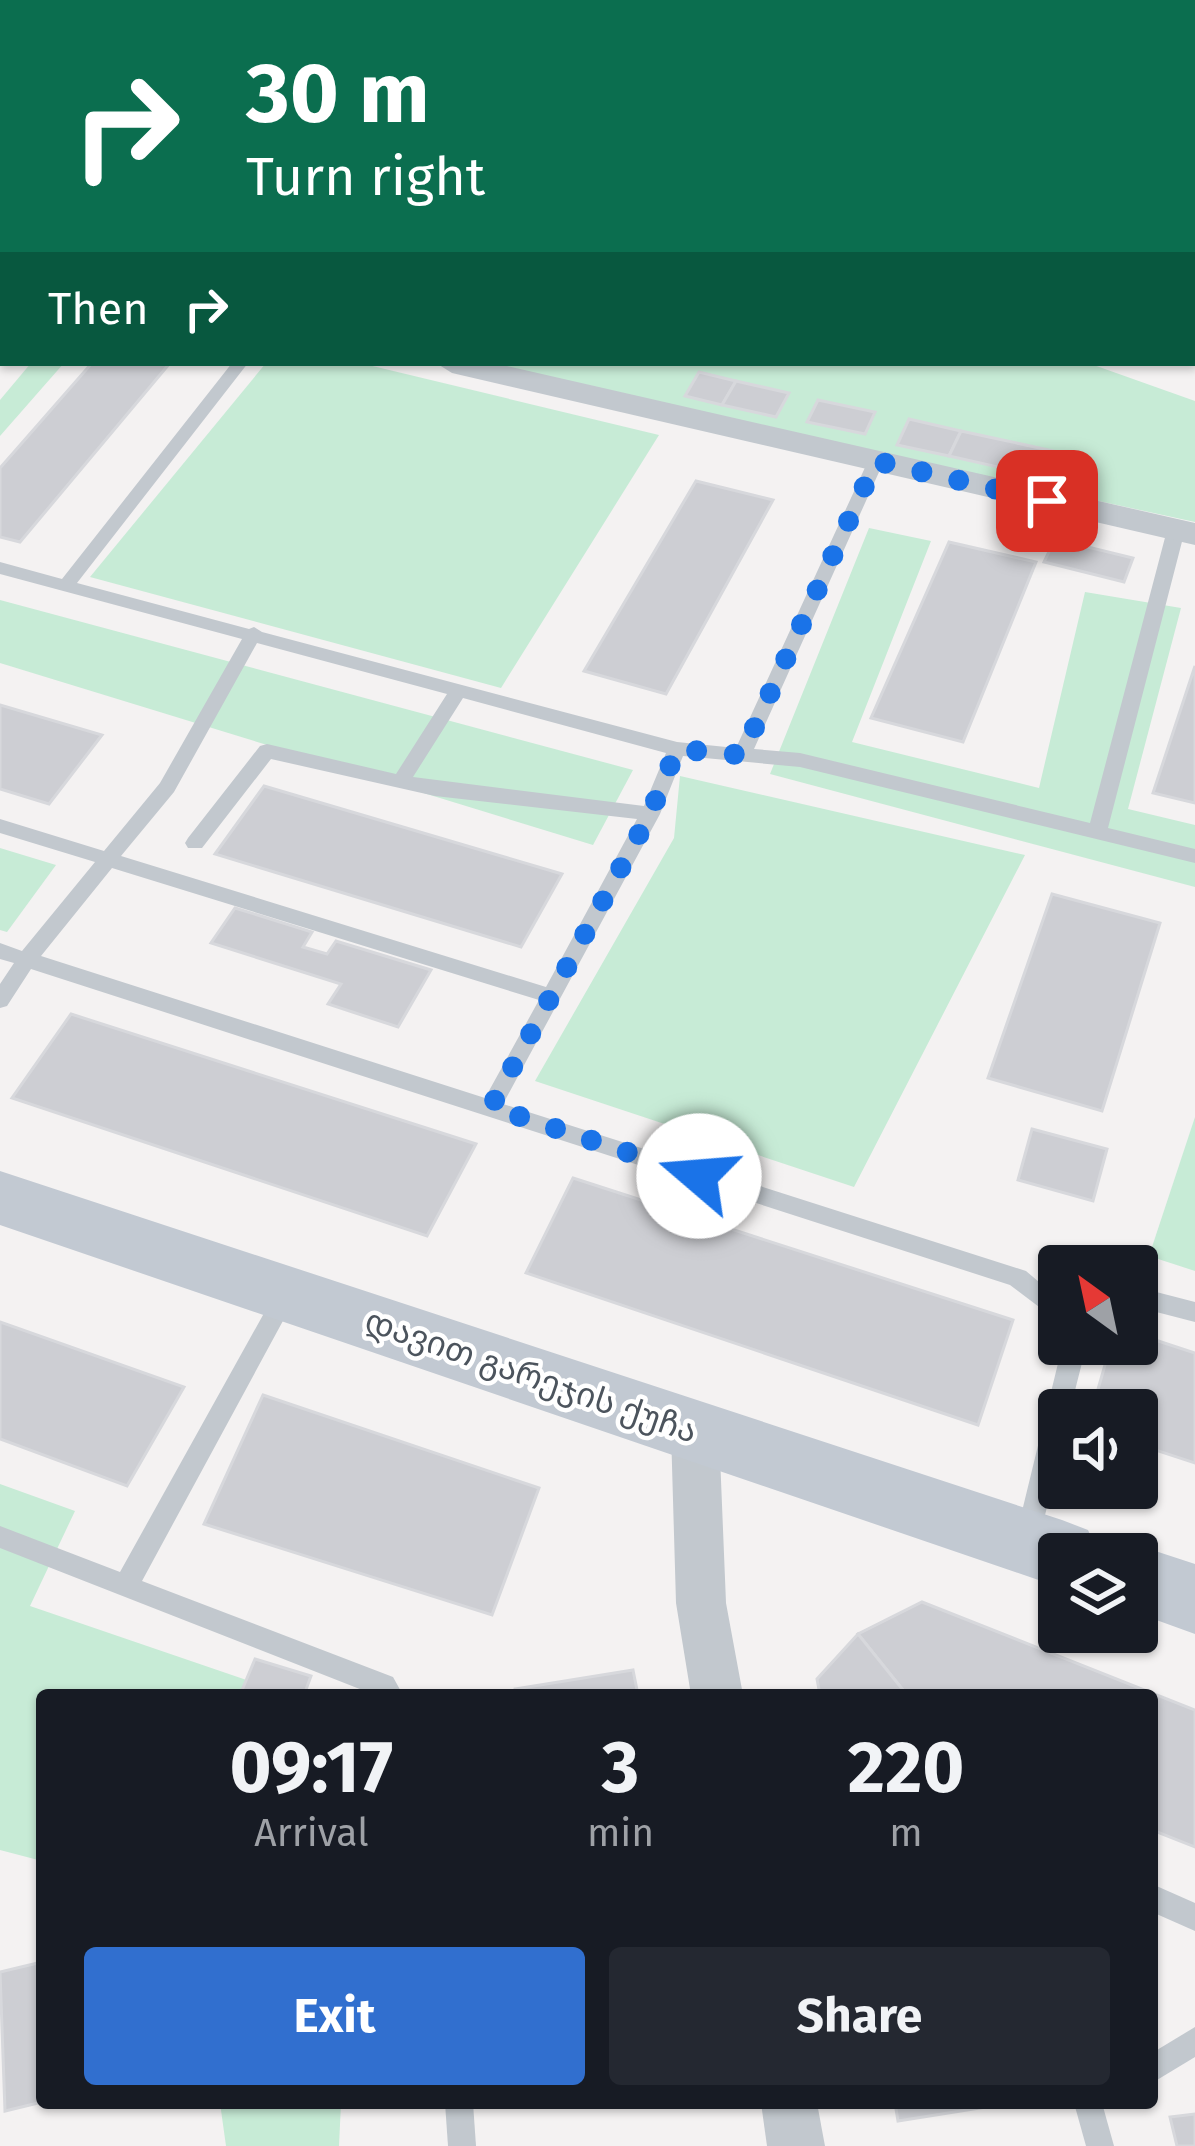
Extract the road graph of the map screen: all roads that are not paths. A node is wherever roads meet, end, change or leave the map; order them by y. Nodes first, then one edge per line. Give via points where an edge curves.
1 (237, 366) edge
2 (465, 366) edge
3 (876, 461) junction
4 (1185, 532) edge
5 (0, 568) edge
6 (66, 585) junction
7 (254, 633) junction
8 (459, 689) junction
9 (677, 749) junction
10 (742, 755) junction
11 (401, 781) junction
12 (650, 814) junction
13 (0, 826) edge
14 (1097, 832) junction
15 (195, 843) dead end
16 (1195, 856) edge
17 (108, 860) junction
18 (0, 951) edge
19 (27, 959) junction
20 (551, 996) junction
21 (0, 1000) edge
22 (491, 1107) junction
23 (0, 1198) edge
24 (286, 1294) junction
25 (1038, 1295) edge
26 (1158, 1302) edge
27 (1195, 1312) edge
28 (1071, 1365) edge
29 (695, 1431) junction
30 (1046, 1533) edge
31 (0, 1537) edge
32 (1038, 1546) edge
33 (126, 1586) junction
34 (1158, 1587) edge
35 (1195, 1599) edge
36 (385, 1689) edge
37 (716, 1689) edge
38 (1158, 1901) edge
39 (1195, 1917) edge
40 (1195, 2041) edge
41 (1158, 2065) edge
42 (459, 2109) edge
43 (789, 2109) edge
44 (1094, 2109) edge
45 (462, 2146) edge
46 (796, 2146) edge
47 (1100, 2146) edge

1 - 6 lane
2 - 3 street
3 - 4 street
3 - 10 lane
4 - 14 lane
5 - 6 lane
6 - 7 lane
7 - 8 lane
7 - 17 lane via 167,788
8 - 9 lane
8 - 11 lane
9 - 10 lane
9 - 12 lane
10 - 14 lane via 800,760
11 - 12 lane
11 - 15 lane via 268,751
12 - 20 lane
13 - 17 lane
14 - 16 lane
17 - 19 lane
17 - 20 lane
18 - 19 lane
19 - 21 lane
19 - 22 lane
20 - 22 lane
22 - 25 lane via 1018,1278
23 - 24 main road, დავით გარეჯის ქუჩა
24 - 29 main road, დავით გარეჯის ქუჩა
24 - 33 lane
26 - 27 lane
28 - 30 lane
29 - 32 main road, დავით გარეჯის ქუჩა
29 - 37 street via 701,1603
31 - 33 lane
33 - 36 lane
34 - 35 main road
38 - 39 lane
40 - 41 lane
42 - 45 lane
43 - 46 street
44 - 47 lane

